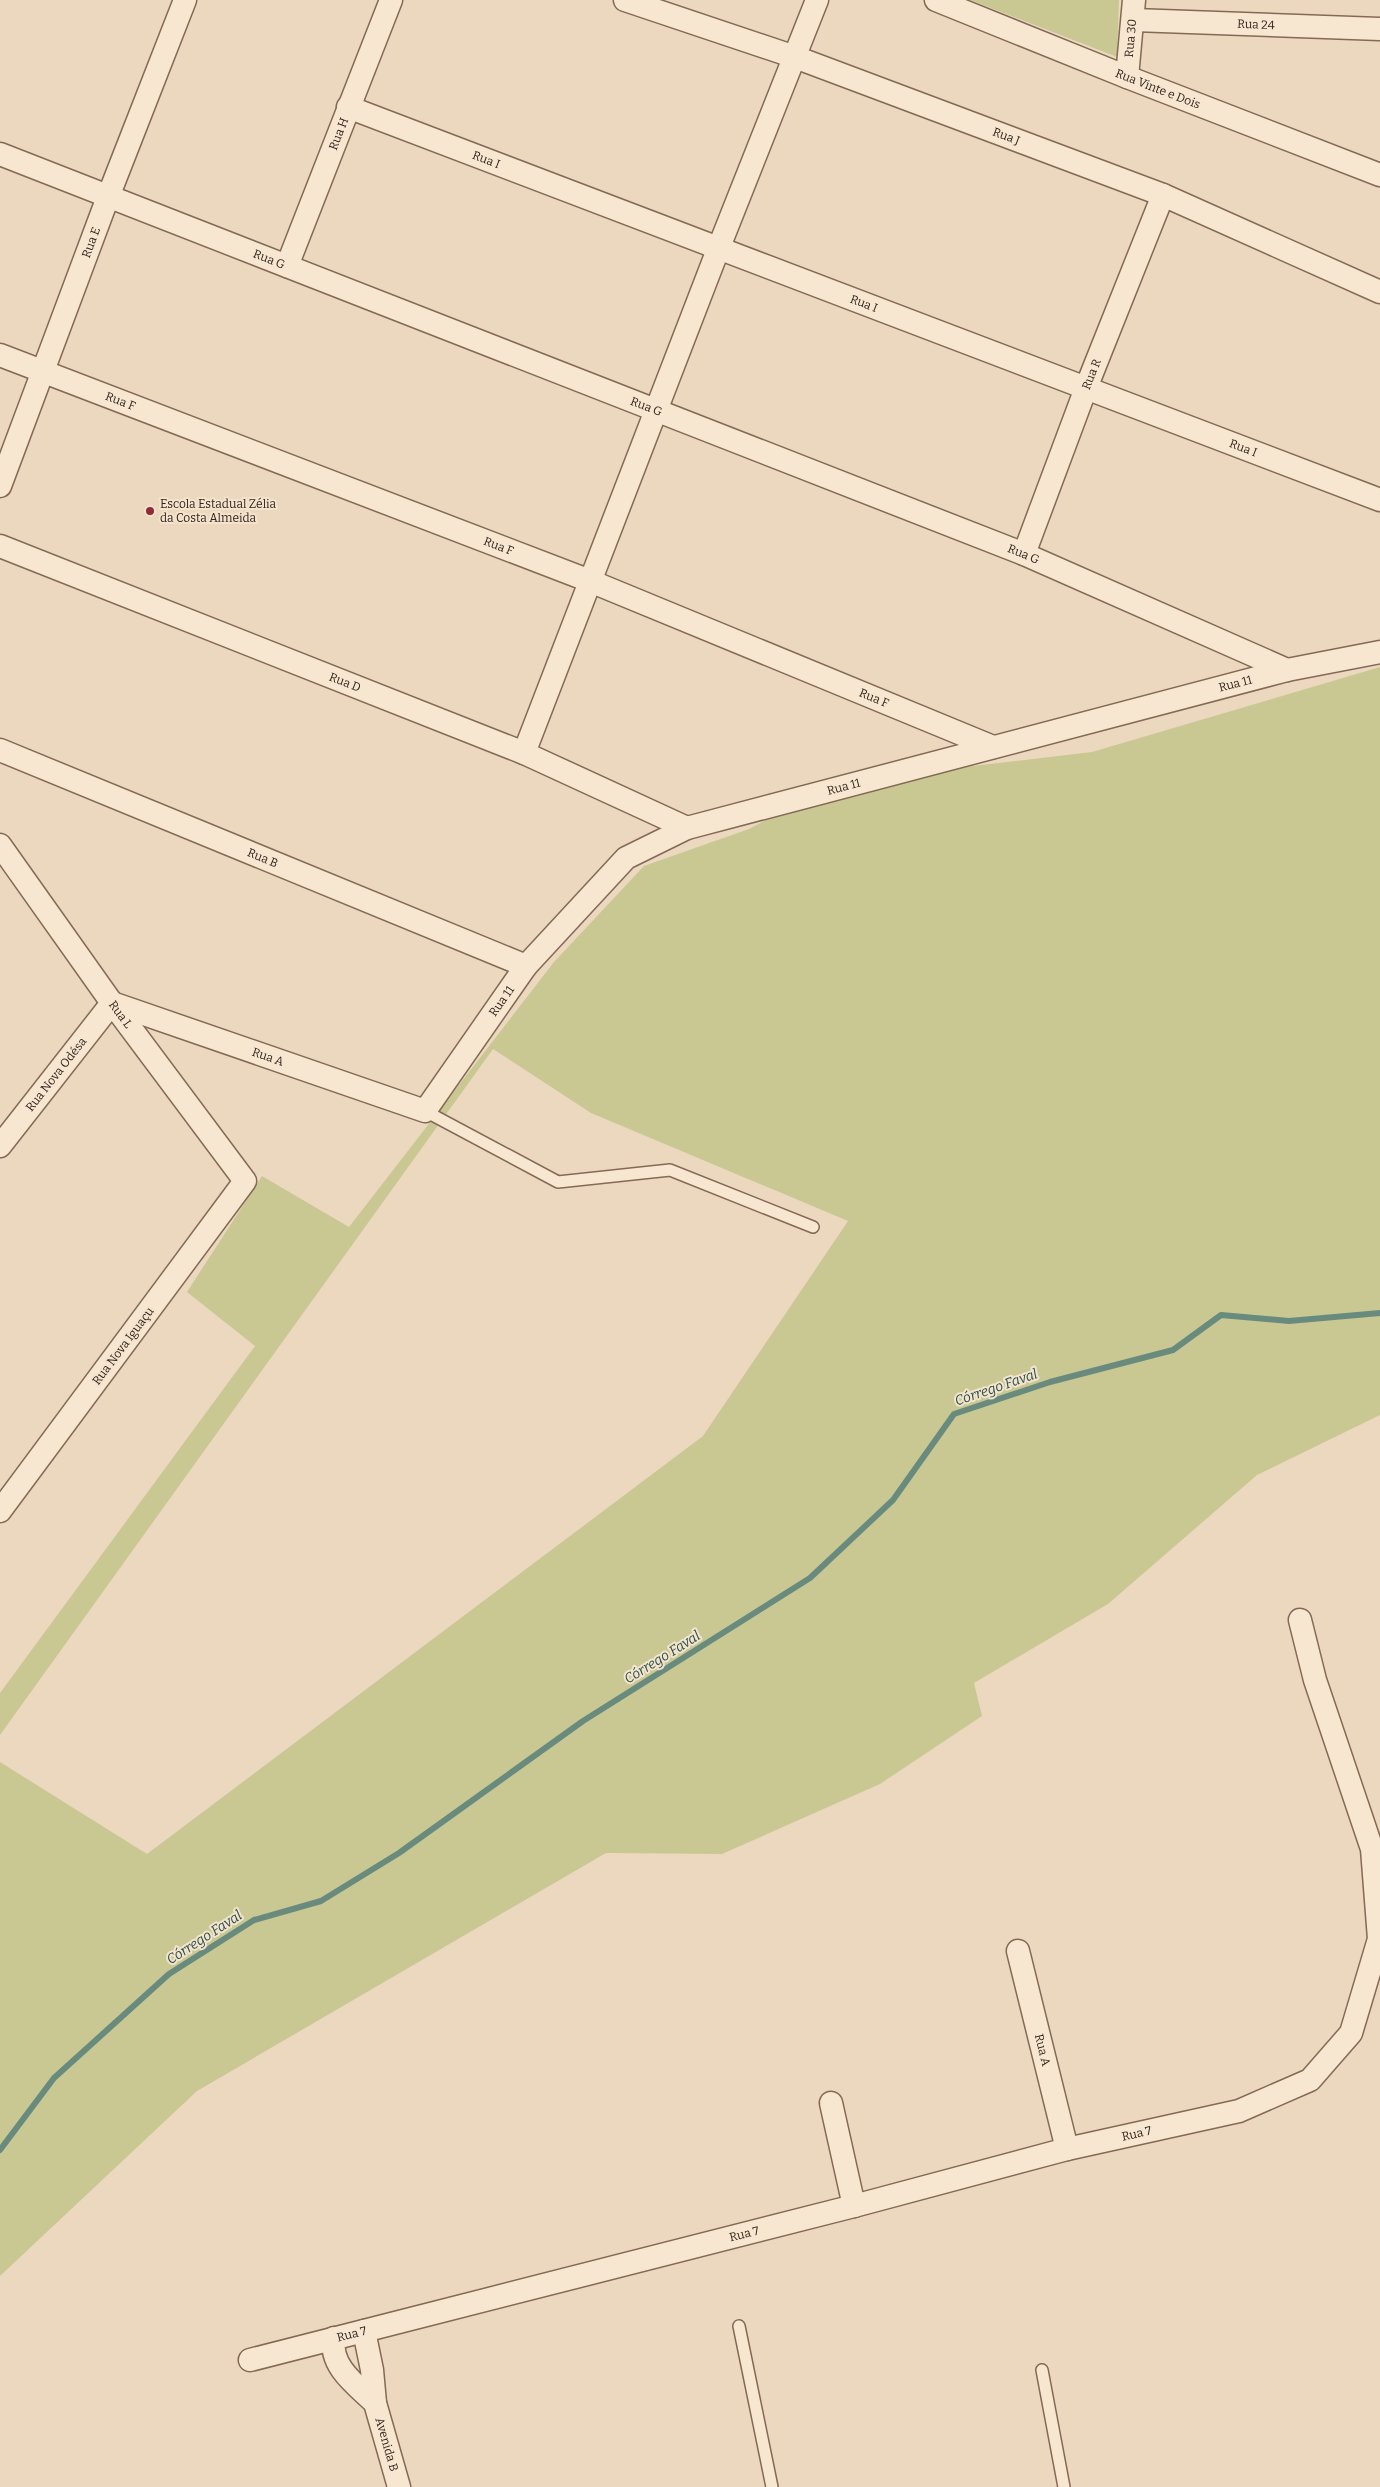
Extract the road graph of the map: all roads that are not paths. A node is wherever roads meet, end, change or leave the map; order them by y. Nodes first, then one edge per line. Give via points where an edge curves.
1 (185, 0) edge
2 (391, 0) edge
3 (625, 0) edge
4 (817, 0) edge
5 (936, 0) edge
6 (1134, 10) edge
7 (1380, 29) edge
8 (795, 57) junction
9 (1127, 77) junction
10 (348, 107) junction
11 (0, 154) edge
12 (1380, 175) edge
13 (1164, 195) junction
14 (108, 197) junction
15 (719, 247) junction
16 (287, 266) junction
17 (1380, 292) edge
18 (0, 354) edge
19 (43, 370) junction
20 (1086, 388) junction
21 (657, 411) junction
22 (0, 486) edge
23 (1380, 500) edge
24 (0, 546) edge
25 (1024, 554) junction
26 (590, 581) junction
27 (1380, 652) edge
28 (1288, 670) junction
29 (993, 747) junction
30 (0, 750) edge
31 (524, 753) junction
32 (687, 828) junction
33 (0, 845) edge
34 (526, 966) junction
35 (112, 1003) junction
36 (425, 1111) junction
37 (0, 1146) edge
38 (245, 1181) joint
39 (813, 1227) dead end
40 (0, 1511) edge
41 (1300, 1620) dead end
42 (1018, 1951) dead end
43 (831, 2103) dead end
44 (1067, 2148) junction
45 (854, 2206) junction
46 (739, 2326) dead end
47 (364, 2331) junction
48 (334, 2338) junction
49 (250, 2360) dead end
50 (1042, 2370) dead end
51 (375, 2403) junction
52 (399, 2487) edge
53 (772, 2487) edge
54 (1064, 2487) edge

1 - 14 street, Rua E
2 - 10 street, Rua H
3 - 8 street, Rua J
4 - 8 street
5 - 9 street, Rua Vinte e Dois
6 - 7 street, Rua 24
6 - 9 street, Rua 30
8 - 13 street, Rua J
8 - 15 street
9 - 12 street, Rua Vinte e Dois
10 - 15 street, Rua I
10 - 16 street, Rua H
11 - 14 street, Rua G
13 - 17 street, Rua J
13 - 20 street, Rua R
14 - 16 street, Rua G
14 - 19 street, Rua E
15 - 20 street, Rua I
15 - 21 street
16 - 21 street, Rua G
18 - 19 street, Rua F
19 - 22 street, Rua E
19 - 26 street, Rua F
20 - 23 street, Rua I
20 - 25 street, Rua R
21 - 25 street, Rua G
21 - 26 street
24 - 31 street, Rua D
25 - 28 street, Rua G
26 - 29 street, Rua F
26 - 31 street
27 - 28 street, Rua 11
28 - 29 street, Rua 11
29 - 32 street, Rua 11
30 - 34 street, Rua B
31 - 32 street, Rua D
32 - 34 street, Rua 11 via 626,858
33 - 35 street, Rua L
34 - 36 street, Rua 11
35 - 36 street, Rua A
35 - 37 street, Rua Nova Odésa
35 - 38 street, Rua L
36 - 39 lane via 558,1182 670,1170
38 - 40 street, Rua Nova Iguaçu
41 - 44 street, Rua 7 via 1316,1680 1372,1849 1379,1939 1351,2033 1310,2080 1239,2111
42 - 44 street, Rua A
43 - 45 street
44 - 45 street, Rua 7
45 - 47 street, Rua 7
46 - 53 lane
47 - 48 street, Rua 7
47 - 51 street, Avenida B
48 - 49 street, Rua 7
48 - 51 street, Avenida B via 332,2347 340,2367
50 - 54 lane
51 - 52 street, Avenida B

